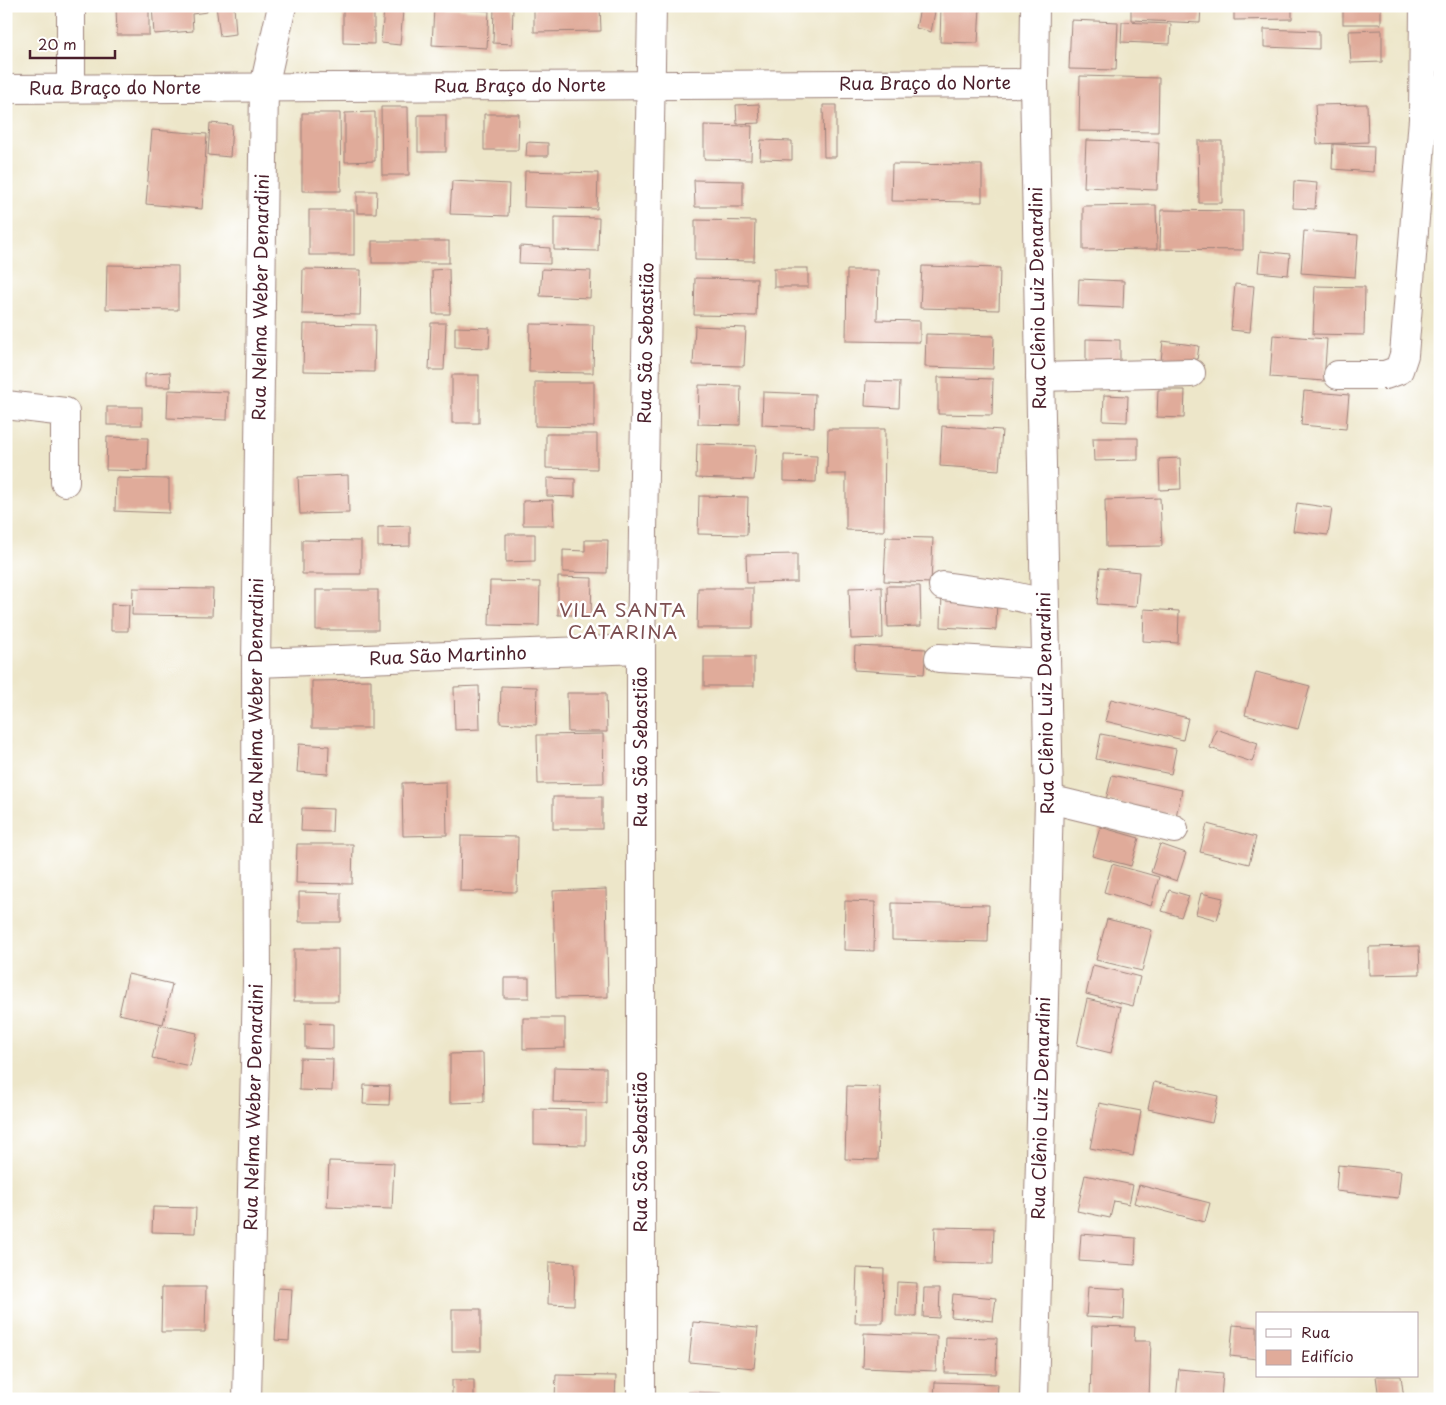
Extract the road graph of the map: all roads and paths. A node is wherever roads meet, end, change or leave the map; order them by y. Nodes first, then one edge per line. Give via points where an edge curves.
1 (71, 6) edge
2 (282, 6) edge
3 (652, 6) edge
4 (1035, 6) edge
5 (1424, 6) edge
6 (1034, 83) junction
7 (651, 85) junction
8 (264, 87) junction
9 (71, 88) junction
10 (6, 89) edge
11 (1191, 373) dead end
12 (1338, 376) dead end
13 (1040, 377) junction
14 (6, 405) edge
15 (65, 482) dead end
16 (943, 586) dead end
17 (1044, 603) junction
18 (641, 649) junction
19 (939, 658) dead end
20 (256, 662) junction
21 (1046, 664) junction
22 (1048, 799) junction
23 (1174, 829) dead end
24 (247, 1399) edge
25 (641, 1399) edge
26 (1034, 1399) edge

1 - 9 street
2 - 8 street, Rua Nelma Weber Denardini
3 - 7 street, Rua São Sebastião
4 - 6 street, Rua Clênio Luiz Denardini
5 - 12 street via 1423,119 1404,355 1398,370 1385,375
6 - 7 street, Rua Braço do Norte
6 - 13 street, Rua Clênio Luiz Denardini
7 - 8 street, Rua Braço do Norte
7 - 18 street, Rua São Sebastião
8 - 9 street, Rua Braço do Norte
8 - 20 street, Rua Nelma Weber Denardini
9 - 10 street, Rua Braço do Norte
11 - 13 street
13 - 17 street, Rua Clênio Luiz Denardini
14 - 15 street via 65,412
16 - 17 street
17 - 21 street, Rua Clênio Luiz Denardini
18 - 20 street, Rua São Martinho
18 - 25 street, Rua São Sebastião
19 - 21 street
20 - 24 street, Rua Nelma Weber Denardini via 257,981
21 - 22 street, Rua Clênio Luiz Denardini
22 - 23 street
22 - 26 street, Rua Clênio Luiz Denardini

